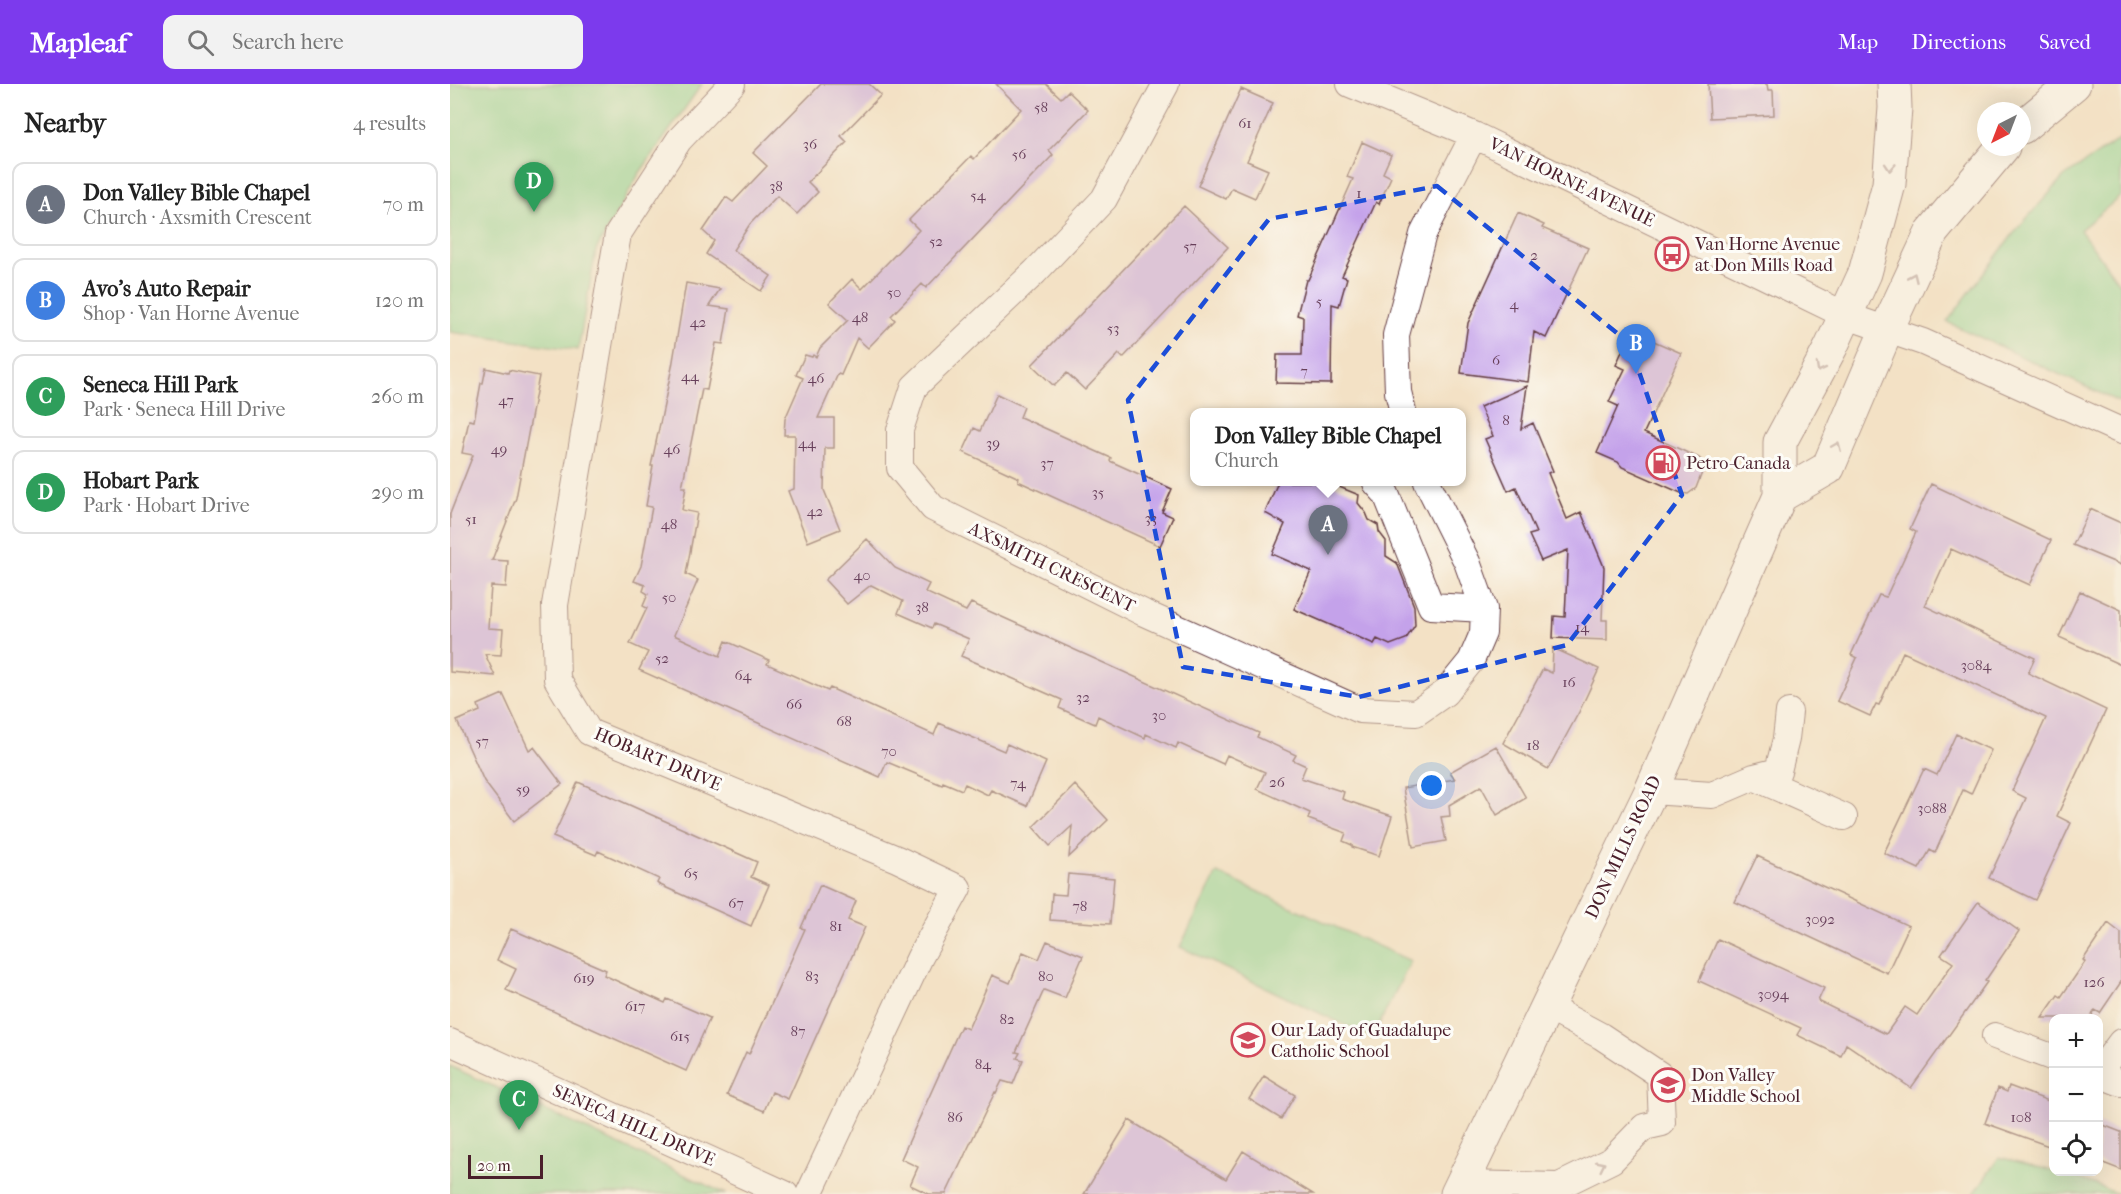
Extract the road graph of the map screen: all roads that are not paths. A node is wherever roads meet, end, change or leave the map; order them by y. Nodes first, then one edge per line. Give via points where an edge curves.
1 (732, 84) edge
2 (1166, 84) edge
3 (1350, 84) edge
4 (1894, 84) edge
5 (2074, 84) edge
6 (2031, 120) edge
7 (1474, 135) junction
8 (1995, 156) edge
9 (1847, 316) junction
10 (1887, 329) junction
11 (1402, 408) edge
12 (2121, 431) edge
13 (1379, 486) edge
14 (1429, 486) edge
15 (1780, 496) junction
16 (1484, 609) junction
17 (1789, 712) dead end
18 (1754, 777) junction
19 (1651, 791) junction
20 (1844, 817) dead end
21 (1547, 1007) junction
22 (1995, 1036) dead end
23 (450, 1042) edge
24 (2121, 1042) edge
25 (2049, 1056) edge
26 (2102, 1068) edge
27 (2103, 1076) edge
28 (2121, 1083) edge
29 (1460, 1189) edge
30 (785, 1194) edge
31 (809, 1194) edge

1 - 31 street, HOBART DRIVE via 679,140 618,234 555,605 557,679 589,732 958,888 920,957
2 - 16 street, AXSMITH CRESCENT via 1104,199 1035,272 914,387 900,430 900,468 933,508 1144,613 1360,710 1416,713 1445,693 1471,661 1483,633
3 - 7 street, VAN HORNE AVENUE
4 -> 9 main road, DON MILLS ROAD via 1889,184 1865,273
5 - 6 main road
7 - 9 street, VAN HORNE AVENUE
7 - 11 street via 1423,234 1396,335
10 -> 8 main road via 1932,232
9 - 10 street, VAN HORNE AVENUE
9 -> 15 main road, DON MILLS ROAD via 1780,442
10 - 12 street, VAN HORNE AVENUE
15 -> 10 main road via 1828,468
13 - 16 street via 1386,494 1431,606
14 - 16 street, AXSMITH CRESCENT via 1467,562
15 - 19 main road, DON MILLS ROAD
17 - 18 street via 1778,771
18 - 19 street via 1712,795
18 - 20 street
19 - 21 main road, DON MILLS ROAD
21 - 29 main road, DON MILLS ROAD
29 -> 21 street via 1559,1186 1612,1160 1644,1127 1662,1123 1660,1075
22 - 25 street
23 - 30 street, SENECA HILL DRIVE
24 - 26 street
27 - 28 street

